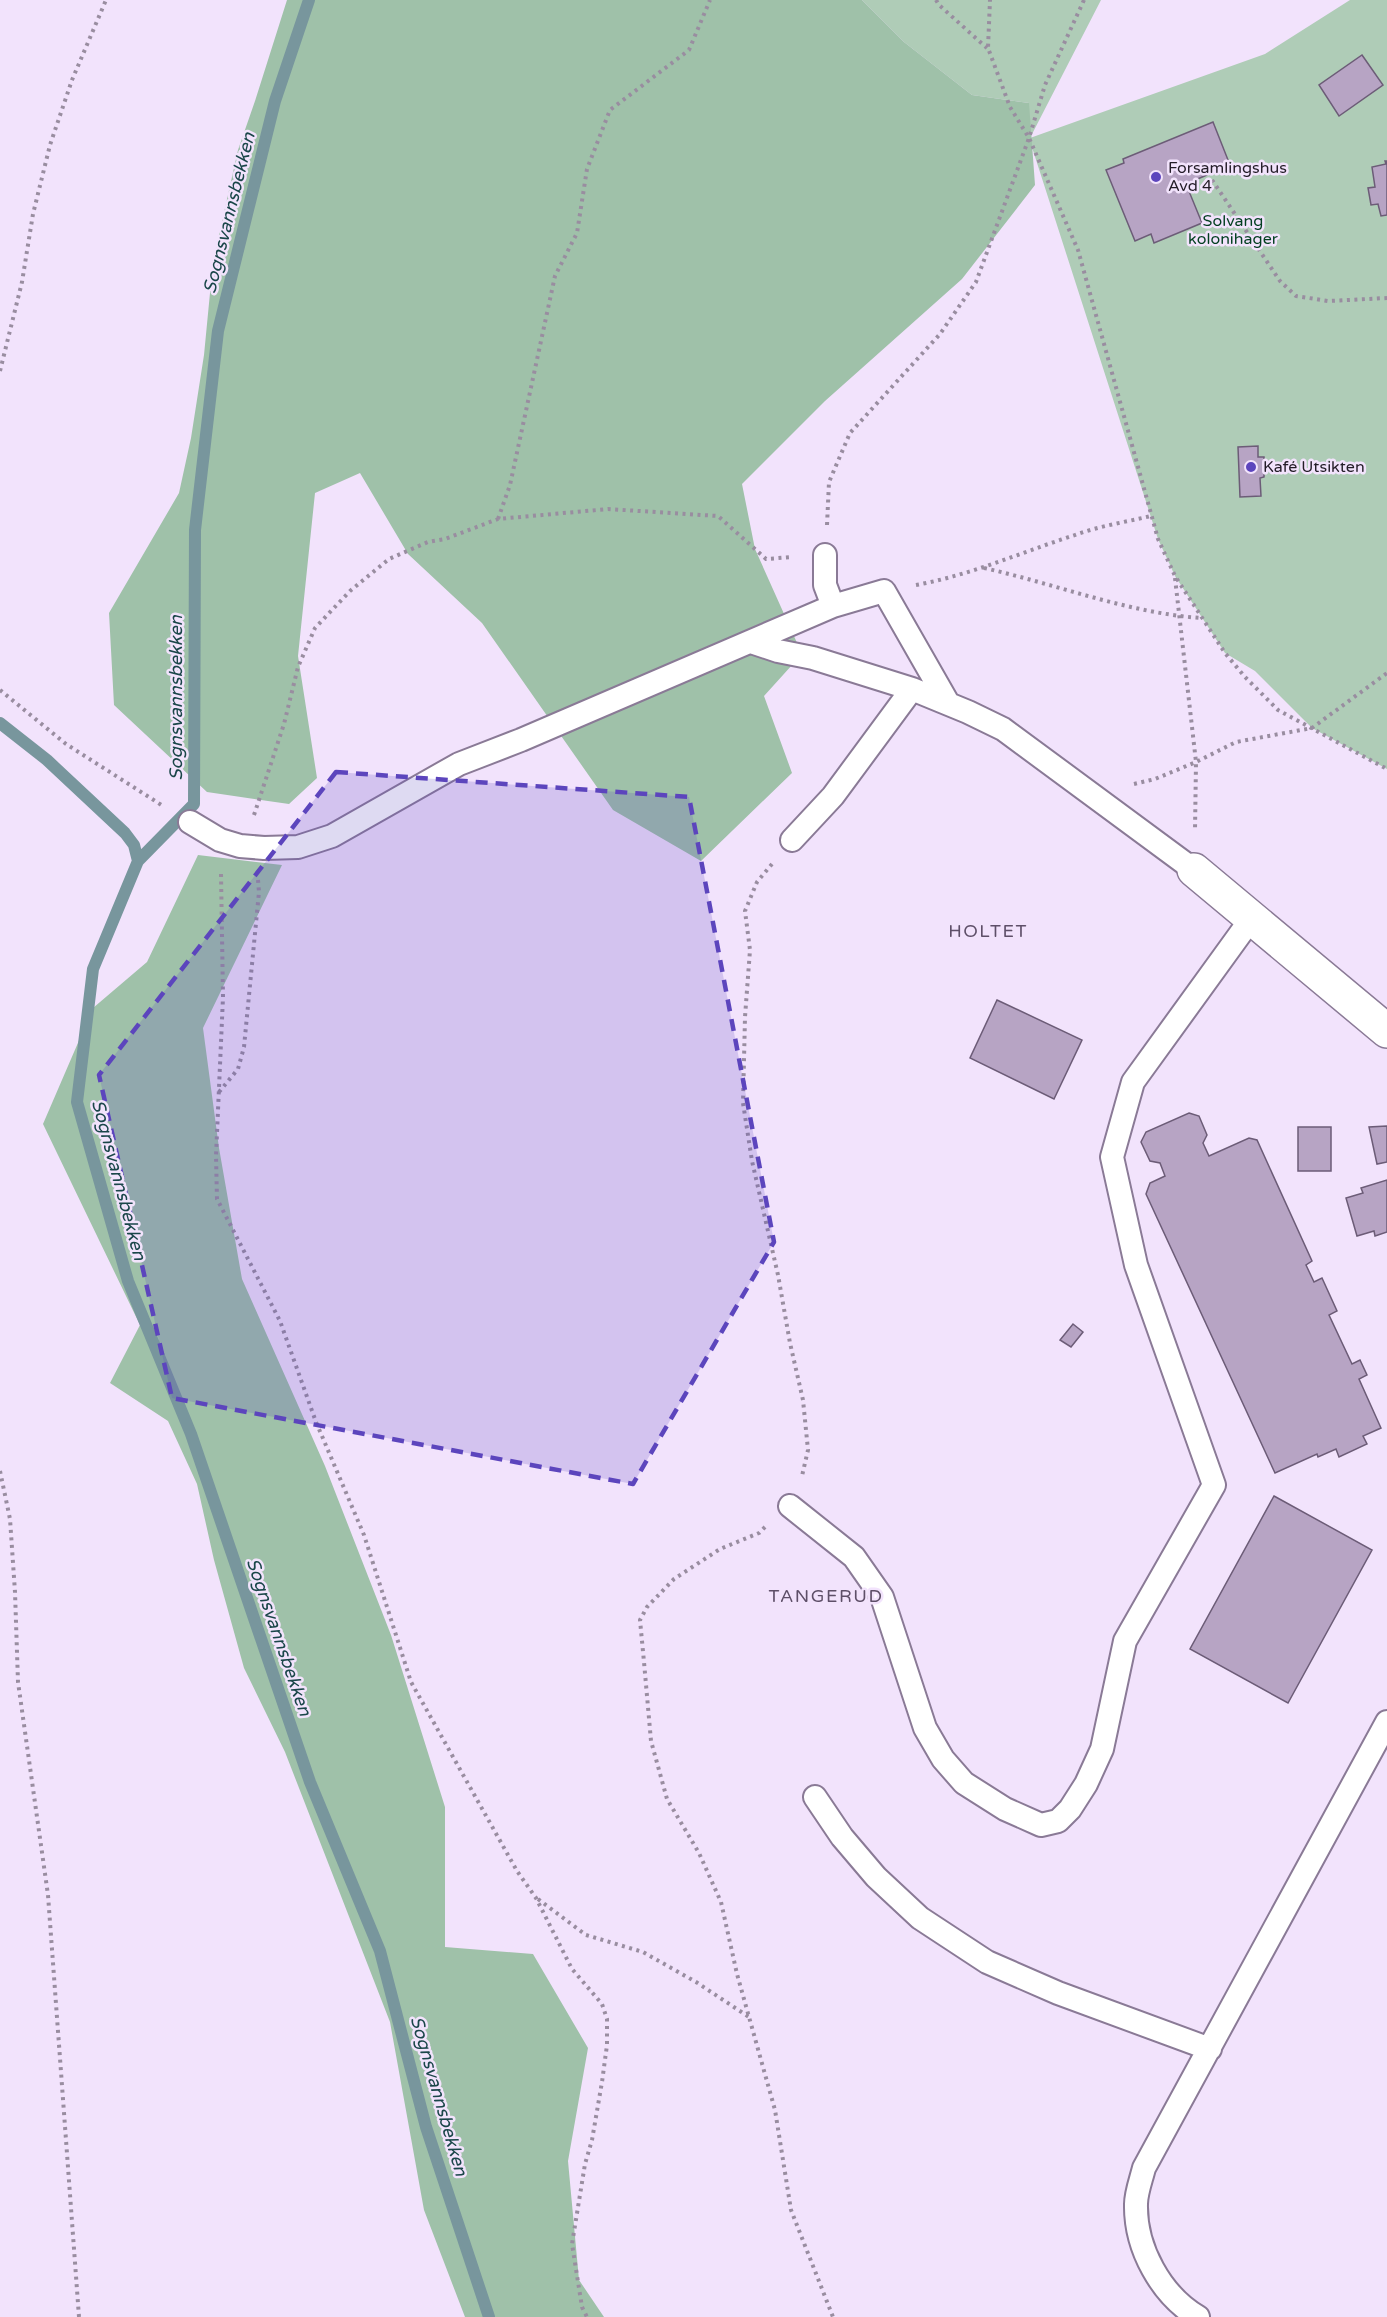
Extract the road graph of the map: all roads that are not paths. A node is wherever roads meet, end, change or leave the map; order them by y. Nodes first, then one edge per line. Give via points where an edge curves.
1 (825, 555) road end
2 (833, 606) junction
3 (751, 642) junction
4 (912, 689) junction
5 (948, 703) junction
6 (190, 822) dead end
7 (792, 840) road end
8 (1194, 870) joint
9 (1251, 919) junction
10 (1387, 1030) edge
11 (790, 1506) road end
12 (1387, 1722) edge
13 (815, 1797) dead end
14 (1210, 2049) junction
15 (1198, 2317) edge

1 - 2 lane via 825,585
2 - 3 lane
2 - 5 lane via 884,591
3 - 4 lane
3 - 6 lane via 459,764 332,836 298,848 240,846 220,840
4 - 5 lane
4 - 7 lane via 833,796
5 - 8 lane via 1003,729
8 - 9 street
9 - 10 street
9 - 11 lane via 1133,1082 1112,1157 1136,1265 1214,1485 1125,1641 1102,1749 1086,1784 1058,1821 1041,1825 1005,1809 964,1783 943,1760 925,1728 882,1597 854,1557
12 - 14 lane
13 - 14 lane via 876,1877 920,1918 987,1962 1058,1993
14 - 15 lane via 1144,2168 1136,2202 1137,2227 1147,2260 1164,2285

